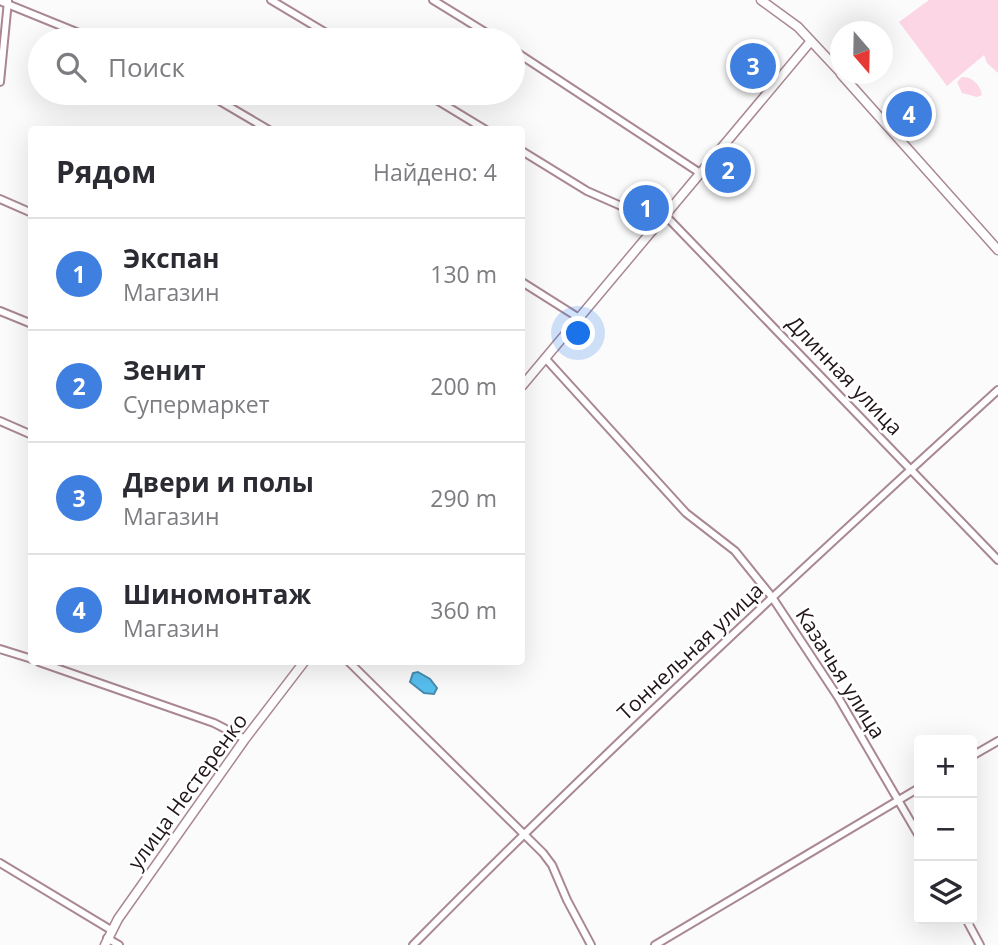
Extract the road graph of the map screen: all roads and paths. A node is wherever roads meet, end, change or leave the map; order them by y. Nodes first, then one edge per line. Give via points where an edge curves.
1 (271, 0) edge
2 (433, 0) edge
3 (761, 0) edge
4 (0, 1) edge
5 (8, 1) edge
6 (69, 28) edge
7 (318, 28) edge
8 (478, 28) edge
9 (811, 41) junction
10 (525, 58) edge
11 (830, 61) edge
12 (0, 82) edge
13 (851, 84) edge
14 (227, 105) edge
15 (445, 105) edge
16 (263, 126) edge
17 (479, 126) edge
18 (525, 153) edge
19 (700, 173) junction
20 (0, 200) edge
21 (28, 212) edge
22 (665, 215) junction
23 (655, 227) junction
24 (998, 250) edge
25 (525, 284) edge
26 (0, 312) edge
27 (579, 318) junction
28 (28, 322) edge
29 (545, 358) junction
30 (525, 382) edge
31 (998, 390) edge
32 (0, 421) edge
33 (28, 433) edge
34 (912, 469) junction
35 (998, 560) edge
36 (772, 597) junction
37 (0, 649) edge
38 (28, 658) edge
39 (48, 665) edge
40 (302, 665) edge
41 (352, 665) edge
42 (245, 739) junction
43 (998, 741) edge
44 (977, 753) edge
45 (914, 791) edge
46 (898, 800) junction
47 (914, 827) edge
48 (524, 832) junction
49 (0, 863) edge
50 (969, 924) edge
51 (108, 938) edge
52 (119, 945) edge
53 (413, 945) edge
54 (591, 945) edge
55 (655, 945) edge
56 (980, 945) edge

1 - 7 street
2 - 8 street
3 - 9 street
4 - 5 street
5 - 6 street
5 - 12 street
9 - 11 street
9 - 19 street
10 - 19 street
13 - 24 street
14 - 16 street
15 - 17 street
18 - 23 street
19 - 22 street
20 - 21 street
22 - 23 street
22 - 34 street, Длинная улица
23 - 27 street
25 - 27 street
26 - 28 street
27 - 29 street
29 - 30 street
29 - 36 street, Казачья улица via 686,513 735,551
31 - 34 street, Тоннельная улица
32 - 33 street
34 - 35 street, Длинная улица
34 - 36 street, Тоннельная улица
36 - 46 street, Казачья улица
36 - 48 street, Тоннельная улица
37 - 38 street
39 - 42 street via 214,723
40 - 42 street, улица Нестеренко
41 - 48 street
42 - 51 street, улица Нестеренко
43 - 44 street
45 - 46 street
46 - 47 street, Казачья улица
46 - 55 street
48 - 53 street, Тоннельная улица
48 - 54 street via 552,865
49 - 51 street
50 - 56 street
51 - 52 street

